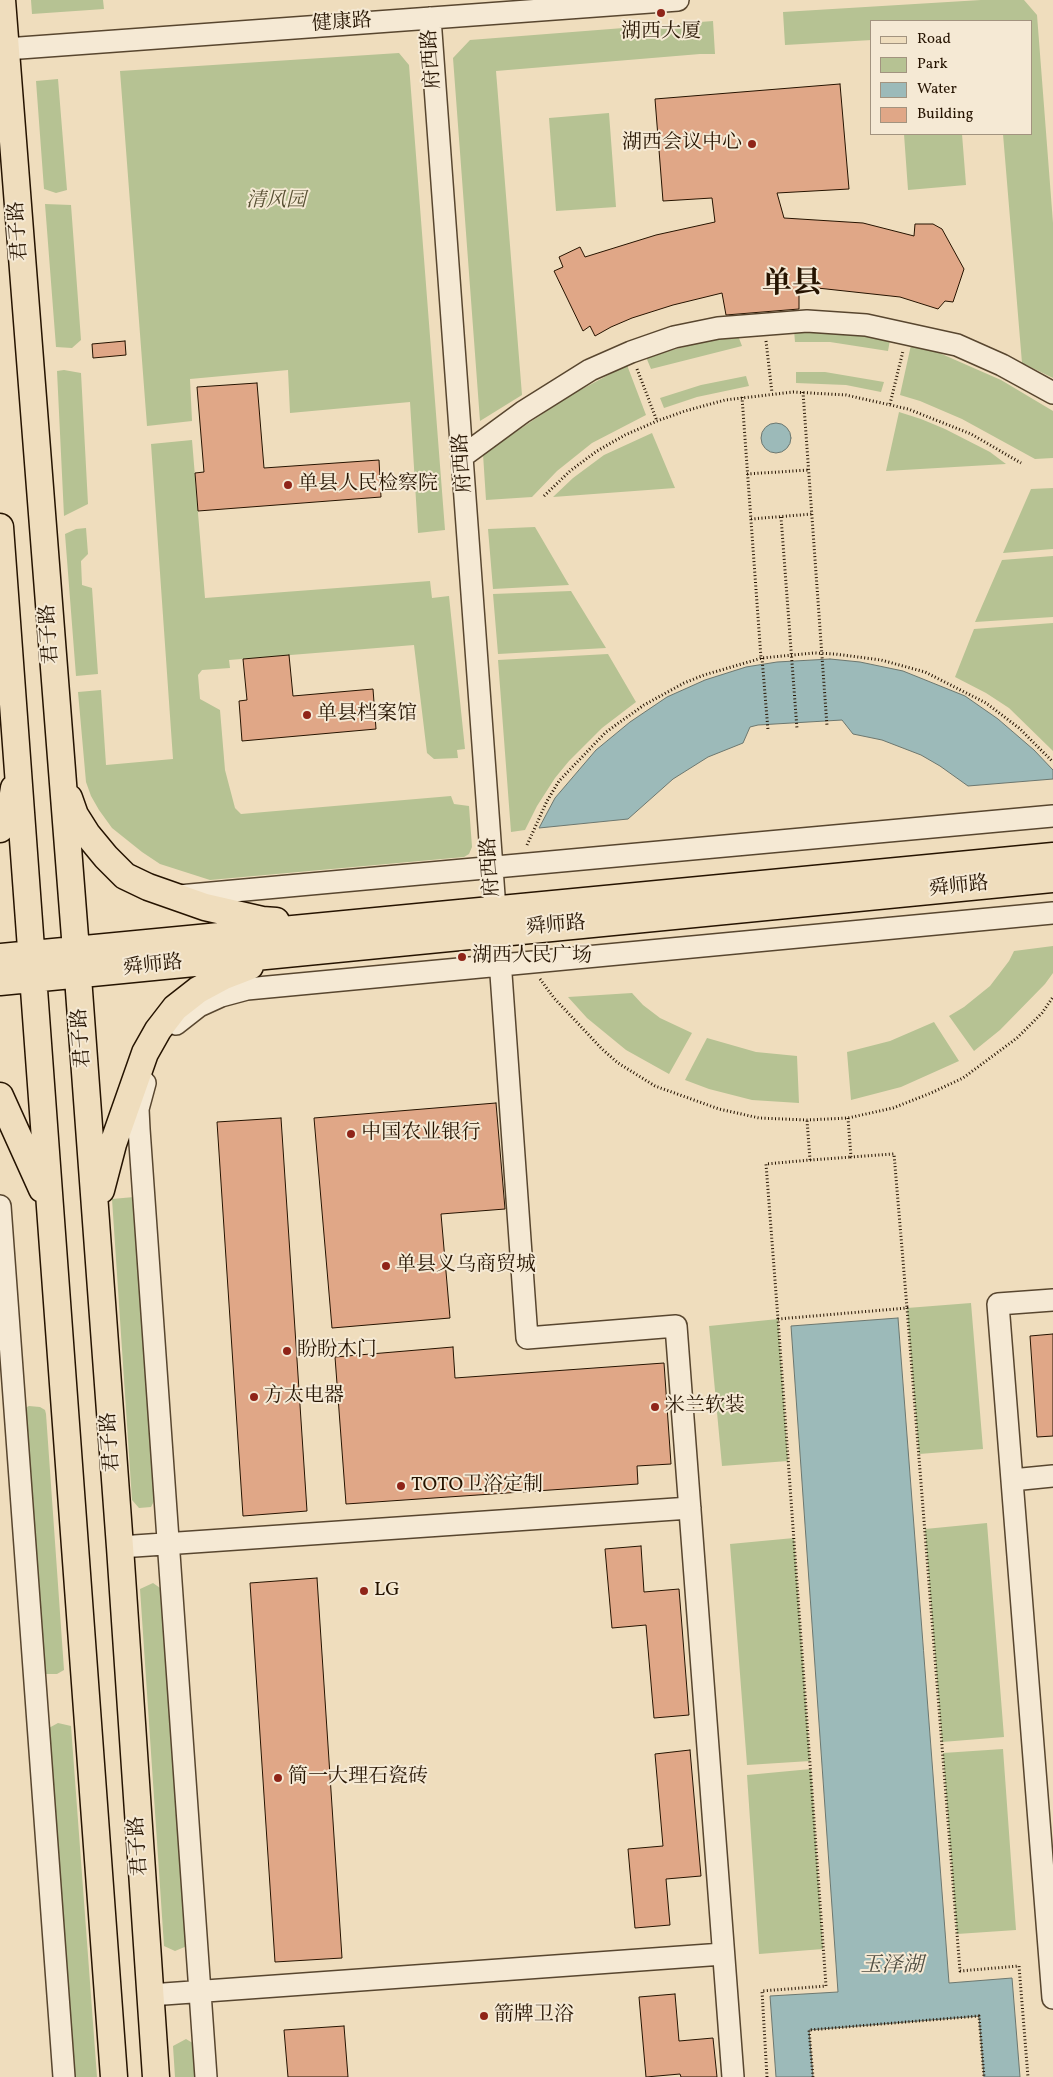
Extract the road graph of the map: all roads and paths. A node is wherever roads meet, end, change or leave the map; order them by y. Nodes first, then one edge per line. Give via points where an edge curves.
1 (2, 0) edge
2 (678, 0) edge
3 (632, 2) edge
4 (430, 18) junction
5 (2, 50) edge
6 (765, 323) junction
7 (907, 333) junction
8 (631, 352) junction
9 (803, 392) junction
10 (772, 393) junction
11 (1053, 393) edge
12 (742, 397) junction
13 (890, 404) junction
14 (657, 421) junction
15 (463, 456) junction
16 (1021, 463) dead end
17 (809, 470) junction
18 (748, 474) junction
19 (544, 496) dead end
20 (812, 514) junction
21 (781, 517) junction
22 (751, 519) junction
23 (0, 527) edge
24 (822, 655) junction
25 (792, 656) junction
26 (762, 659) junction
27 (827, 726) dead end
28 (797, 729) dead end
29 (768, 730) dead end
30 (60, 762) junction
31 (1053, 762) edge
32 (18, 770) junction
33 (1053, 816) edge
34 (0, 829) edge
35 (526, 846) dead end
36 (1053, 856) edge
37 (1053, 879) edge
38 (175, 897) junction
39 (1053, 912) edge
40 (497, 921) junction
41 (322, 926) junction
42 (294, 953) junction
43 (0, 957) edge
44 (77, 962) junction
45 (32, 966) junction
46 (533, 978) dead end
47 (0, 982) edge
48 (1053, 997) edge
49 (161, 1032) junction
50 (0, 1096) edge
51 (848, 1118) junction
52 (806, 1120) junction
53 (850, 1157) junction
54 (810, 1160) junction
55 (0, 1206) edge
56 (96, 1218) junction
57 (51, 1221) junction
58 (1053, 1300) edge
59 (907, 1308) junction
60 (778, 1319) junction
61 (1053, 1476) edge
62 (1012, 1480) junction
63 (690, 1508) junction
64 (168, 1544) junction
65 (120, 1547) junction
66 (1050, 1930) edge
67 (723, 1954) junction
68 (200, 1992) junction
69 (150, 1995) junction
70 (1053, 1998) edge
71 (64, 2077) edge
72 (114, 2077) edge
73 (156, 2077) edge
74 (206, 2077) edge
75 (733, 2077) edge
76 (767, 2077) edge
77 (813, 2077) edge
78 (984, 2077) edge
79 (1028, 2077) edge

1 - 5 main road, 君子路
2 - 3 street, 健康路
3 - 4 street, 健康路
4 - 5 street, 健康路
4 - 15 street, 府西路
5 - 30 main road, 君子路
6 - 7 street via 807,321 866,325
6 - 8 street via 674,337
6 - 10 path
7 - 11 street via 957,345
7 - 13 path
8 - 14 path
8 - 15 street via 590,370 523,412
9 - 10 path
9 - 13 path via 846,395
9 - 17 path
10 - 12 path
12 - 14 path via 707,404
12 - 18 path
13 - 16 path via 952,425
14 - 19 path via 597,451
15 - 40 street, 府西路
17 - 18 path
17 - 20 path
18 - 22 path
20 - 21 path
20 - 24 path
21 - 22 path
21 - 25 path
22 - 26 path
23 - 32 main road
24 - 25 path
24 - 27 path
24 - 31 path via 858,656 925,672 986,703 1019,728
25 - 26 path
25 - 28 path
26 - 29 path
26 - 35 path via 684,683 644,705 606,732 560,781
30 - 38 main road via 75,816 106,857 126,876
30 - 44 main road, 君子路
32 - 34 main road via 12,800
32 - 45 main road
33 - 38 street
36 - 40 main road, 舜师路
37 - 40 main road, 舜师路
38 - 41 main road via 262,920
39 - 49 street via 247,989 199,1006
40 - 41 main road, 舜师路
40 - 42 main road, 舜师路
40 - 63 street, 府西路 via 527,1338 676,1326
41 - 44 main road, 舜师路
42 - 44 main road, 舜师路
42 - 49 main road via 224,976 198,990 175,1008
43 - 45 main road, 舜师路
44 - 45 main road, 舜师路
44 - 56 main road, 君子路
45 - 47 main road, 舜师路
45 - 57 main road
46 - 52 path via 539,977 577,1024 618,1063 655,1086 719,1109 759,1118
48 - 51 path via 1017,1038 963,1078 892,1108
49 - 56 main road via 145,1053 113,1144
49 - 64 street via 138,1109
50 - 57 main road via 31,1162
51 - 52 path
51 - 53 path
52 - 54 path
53 - 54 path
53 - 59 path via 894,1154
54 - 60 path via 766,1164
55 - 71 street
56 - 65 main road, 君子路
57 - 72 main road
58 - 62 street via 998,1304
59 - 60 path
59 - 79 path via 960,1971 1018,1966
60 - 76 path via 826,1986 762,1991
61 - 62 street
62 - 66 street
63 - 64 street
63 - 67 street
64 - 65 street
64 - 68 street
65 - 69 main road, 君子路
66 - 70 street
67 - 68 street
67 - 75 street
68 - 69 street
68 - 74 street
69 - 73 main road, 君子路
77 - 78 path via 809,2030 979,2016

